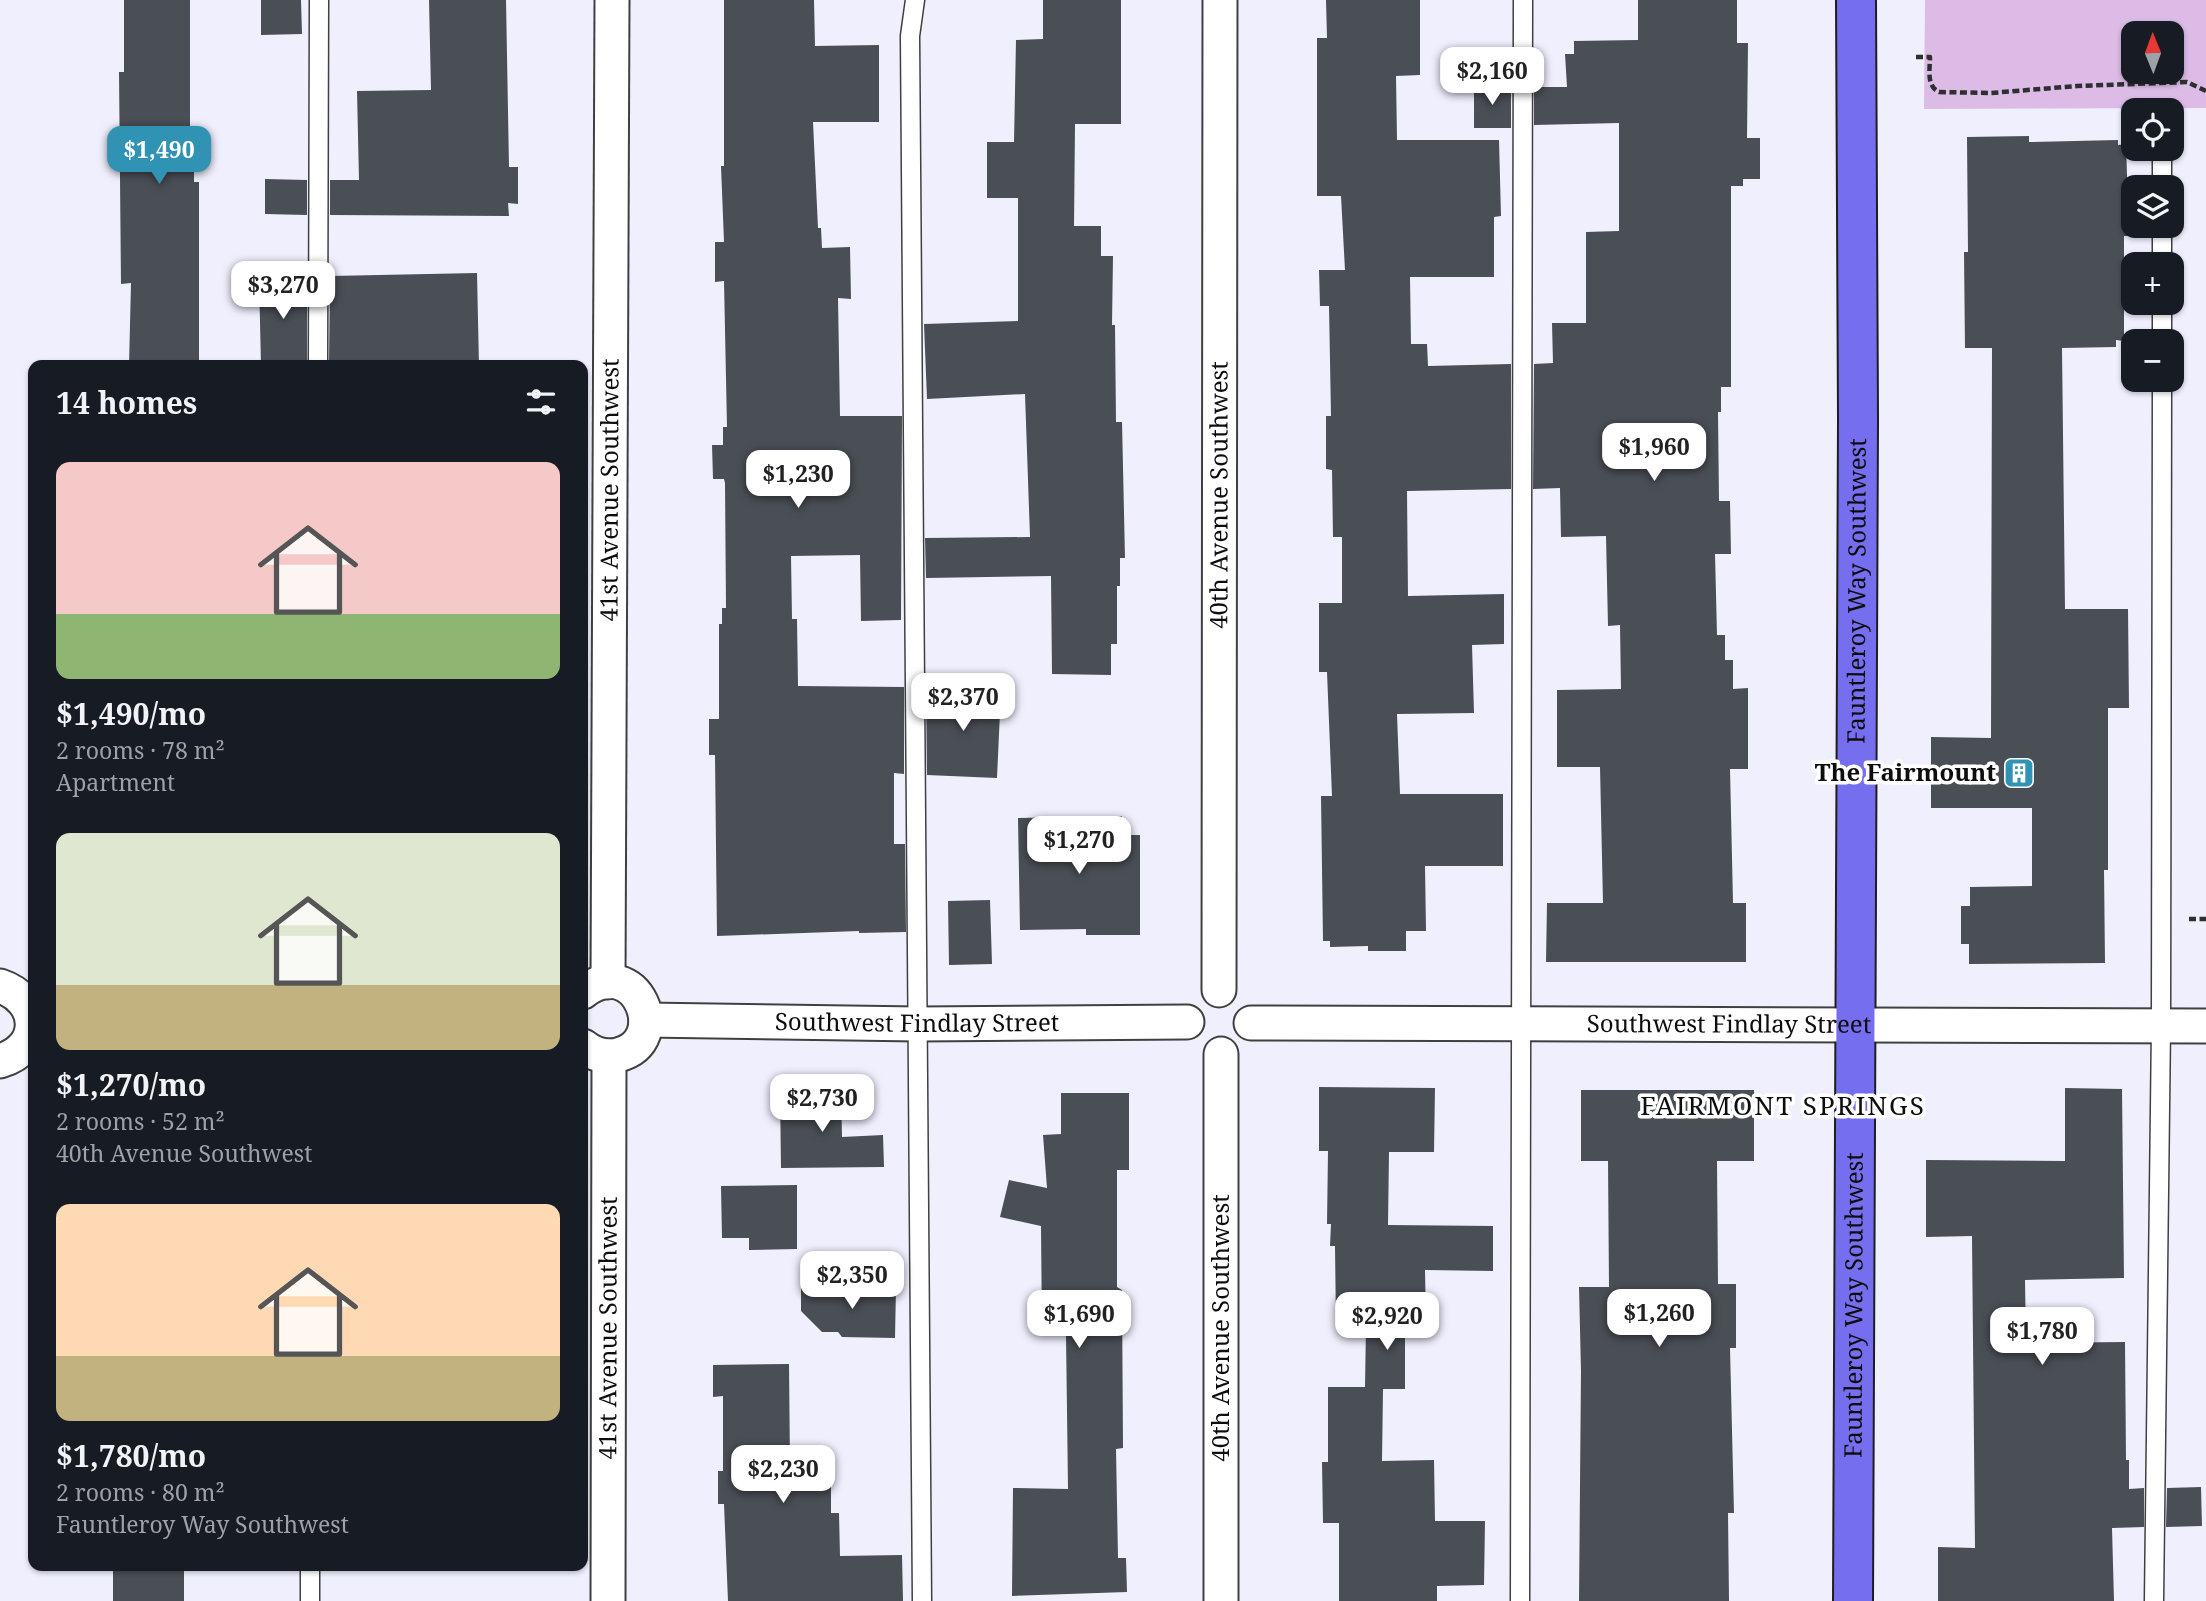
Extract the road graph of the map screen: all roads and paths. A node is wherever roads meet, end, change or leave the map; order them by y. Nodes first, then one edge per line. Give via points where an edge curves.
1 (319, 0) edge
2 (612, 0) edge
3 (915, 0) edge
4 (1220, 0) edge
5 (1523, 0) edge
6 (1856, 0) edge
7 (1916, 57) dead end
8 (2206, 91) edge
9 (318, 360) edge
10 (2162, 392) edge
11 (2189, 919) dead end
12 (2206, 919) edge
13 (0, 986) edge
14 (596, 987) edge
15 (1219, 990) junction
16 (28, 1007) edge
17 (646, 1020) junction
18 (1187, 1022) junction
19 (1251, 1023) junction
20 (918, 1024) junction
21 (1522, 1025) junction
22 (1856, 1025) junction
23 (2161, 1026) junction
24 (2206, 1026) edge
25 (28, 1042) edge
26 (596, 1051) edge
27 (1221, 1055) junction
28 (0, 1061) edge
29 (310, 1571) edge
30 (310, 1601) edge
31 (608, 1601) edge
32 (922, 1601) edge
33 (1221, 1601) edge
34 (1520, 1601) edge
35 (1853, 1601) edge
36 (2154, 1601) edge

1 - 9 lane
2 - 14 street, 41st Avenue Southwest
3 - 20 lane via 911,50
4 - 15 street, 40th Avenue Southwest
5 - 21 lane
6 - 22 main road, Fauntleroy Way Southwest
7 - 8 path via 1930,57 1930,83 1939,92 2188,82
10 - 23 lane
11 - 12 path
13 - 16 street via 12,990
14 - 17 street via 627,986 643,1004
15 - 18 street via 1197,999
15 - 19 street via 1243,1000
17 - 20 street, Southwest Findlay Street
17 - 26 street via 631,1049 620,1055
18 - 20 street, Southwest Findlay Street
18 - 27 street via 1199,1048
19 - 21 street, Southwest Findlay Street
19 - 27 street via 1241,1046
20 - 32 lane
21 - 22 street, Southwest Findlay Street
21 - 34 lane
22 - 23 street, Southwest Findlay Street
22 - 35 main road, Fauntleroy Way Southwest
23 - 24 street, Southwest Findlay Street
23 - 36 lane
25 - 28 street
26 - 31 street, 41st Avenue Southwest
27 - 33 street, 40th Avenue Southwest
29 - 30 lane

